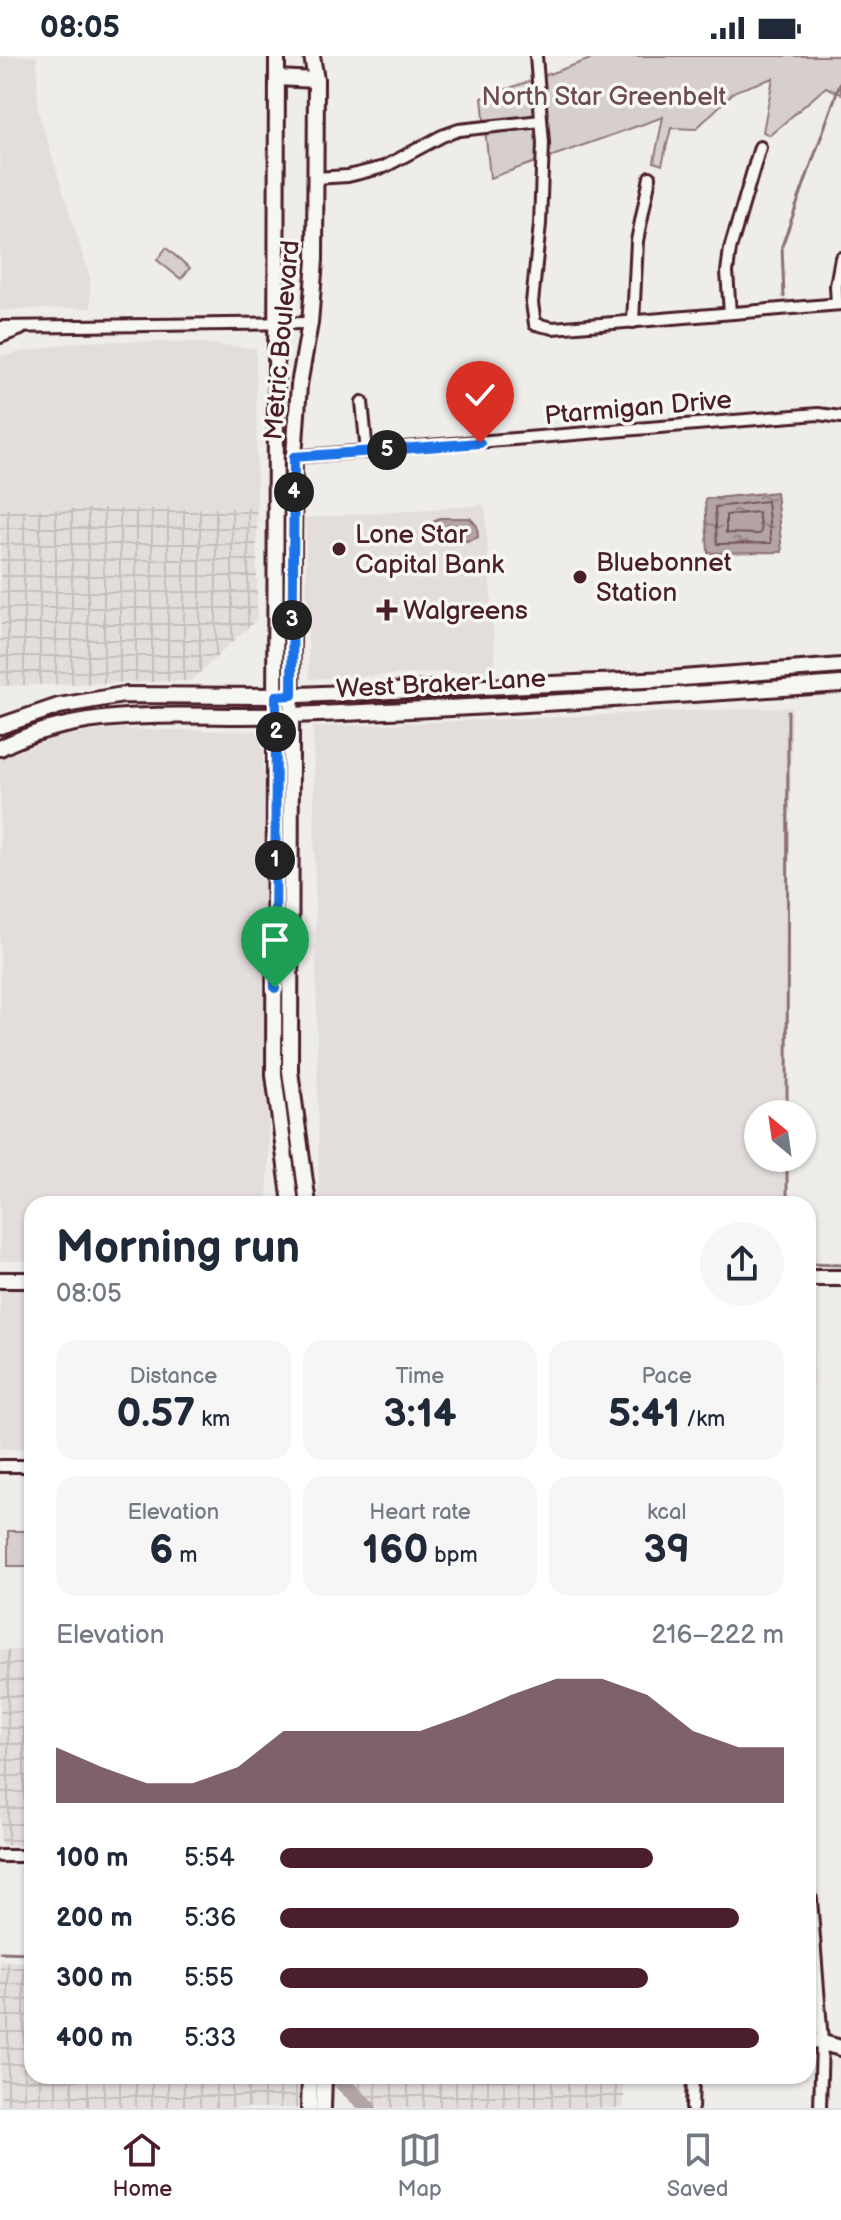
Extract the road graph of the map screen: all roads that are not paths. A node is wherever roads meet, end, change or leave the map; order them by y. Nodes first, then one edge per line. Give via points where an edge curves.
1 (277, 56) edge
2 (312, 56) edge
3 (536, 56) edge
4 (277, 78) junction
5 (316, 80) junction
6 (541, 121) junction
7 (760, 147) dead end
8 (650, 177) dead end
9 (315, 178) junction
10 (841, 258) edge
11 (839, 304) edge
12 (730, 313) junction
13 (275, 322) junction
14 (633, 322) junction
15 (310, 323) junction
16 (30, 325) junction
17 (0, 327) edge
18 (0, 337) edge
19 (362, 402) dead end
20 (841, 417) edge
21 (367, 452) junction
22 (294, 457) junction
23 (841, 666) edge
24 (669, 679) junction
25 (841, 684) edge
26 (478, 687) junction
27 (292, 695) junction
28 (276, 696) junction
29 (668, 696) junction
30 (475, 706) junction
31 (276, 715) junction
32 (292, 715) junction
33 (0, 726) edge
34 (0, 748) edge
35 (283, 988) junction
36 (290, 1196) edge
37 (307, 1196) edge
38 (816, 1278) edge
39 (841, 1278) edge
40 (0, 1280) edge
41 (24, 1280) edge
42 (0, 1466) edge
43 (24, 1466) edge
44 (0, 1856) edge
45 (24, 1856) edge
46 (816, 2041) edge
47 (841, 2048) edge
48 (816, 2054) edge
49 (310, 2084) edge
50 (324, 2084) edge
51 (693, 2084) edge
52 (309, 2108) edge
53 (323, 2108) edge
54 (692, 2108) edge
55 (820, 2108) edge

1 - 4 main road, Metric Boulevard
2 - 5 main road, Metric Boulevard
3 - 6 street
4 - 5 main road
4 - 13 main road, Metric Boulevard
5 - 9 main road, Metric Boulevard
6 - 9 street via 459,130 384,167
6 - 14 street via 535,324 553,328
7 - 12 street via 730,249
8 - 14 street via 637,241
9 - 15 main road, Metric Boulevard
10 - 11 street
11 - 12 street
12 - 14 street
13 - 15 street
13 - 16 street
13 - 28 main road, Metric Boulevard
15 - 22 main road, Metric Boulevard
16 - 17 street
16 - 18 street
19 - 21 street
20 - 21 street, Ptarmigan Drive via 818,414
21 - 22 street, Ptarmigan Drive
22 - 27 main road, Metric Boulevard
23 - 24 main road, West Braker Lane
24 - 26 main road, West Braker Lane
24 - 29 main road
25 - 29 main road, West Braker Lane
26 - 27 main road, West Braker Lane
26 - 30 main road
27 - 28 main road, West Braker Lane
27 - 32 main road, Metric Boulevard
28 - 31 main road, Metric Boulevard
28 - 33 main road, West Braker Lane via 123,695 59,706
29 - 30 main road, West Braker Lane
30 - 32 main road, West Braker Lane
31 - 32 main road, West Braker Lane
31 - 34 main road, West Braker Lane via 93,720
31 - 35 main road, Metric Boulevard
32 - 35 main road, Metric Boulevard
35 - 36 main road, Metric Boulevard via 275,1091
35 - 37 main road, Metric Boulevard
38 - 39 main road
40 - 41 main road
42 - 43 street
44 - 45 street
46 - 47 main road
48 - 55 street
49 - 52 main road
50 - 53 main road
51 - 54 street

